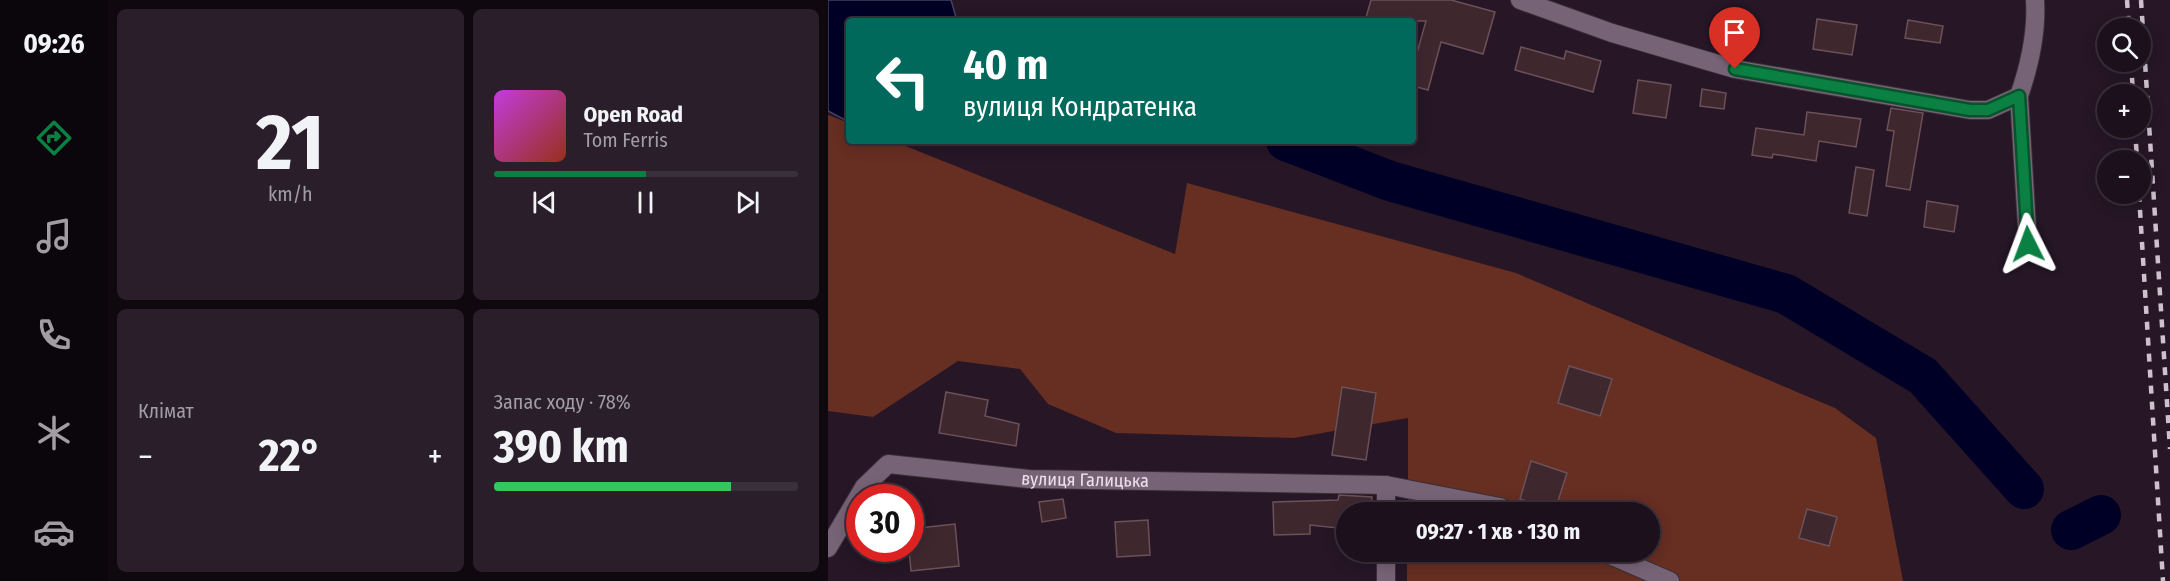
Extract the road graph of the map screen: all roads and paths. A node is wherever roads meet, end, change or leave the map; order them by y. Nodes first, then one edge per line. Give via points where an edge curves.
1 (1520, 0) edge
2 (2036, 0) edge
3 (2019, 96) junction
4 (2028, 244) dead end
5 (1386, 485) junction
6 (1386, 502) edge
7 (1474, 502) edge
8 (828, 548) edge
9 (1386, 562) edge
10 (1626, 562) edge
11 (1386, 581) edge
12 (1670, 581) edge

1 - 3 street via 1612,33 1735,69 1970,110 1988,110
2 - 3 street
3 - 4 street
5 - 6 street
5 - 7 street, вулиця Галицька
5 - 8 street, вулиця Галицька via 1029,478 888,464 864,487
9 - 11 street
10 - 12 street

